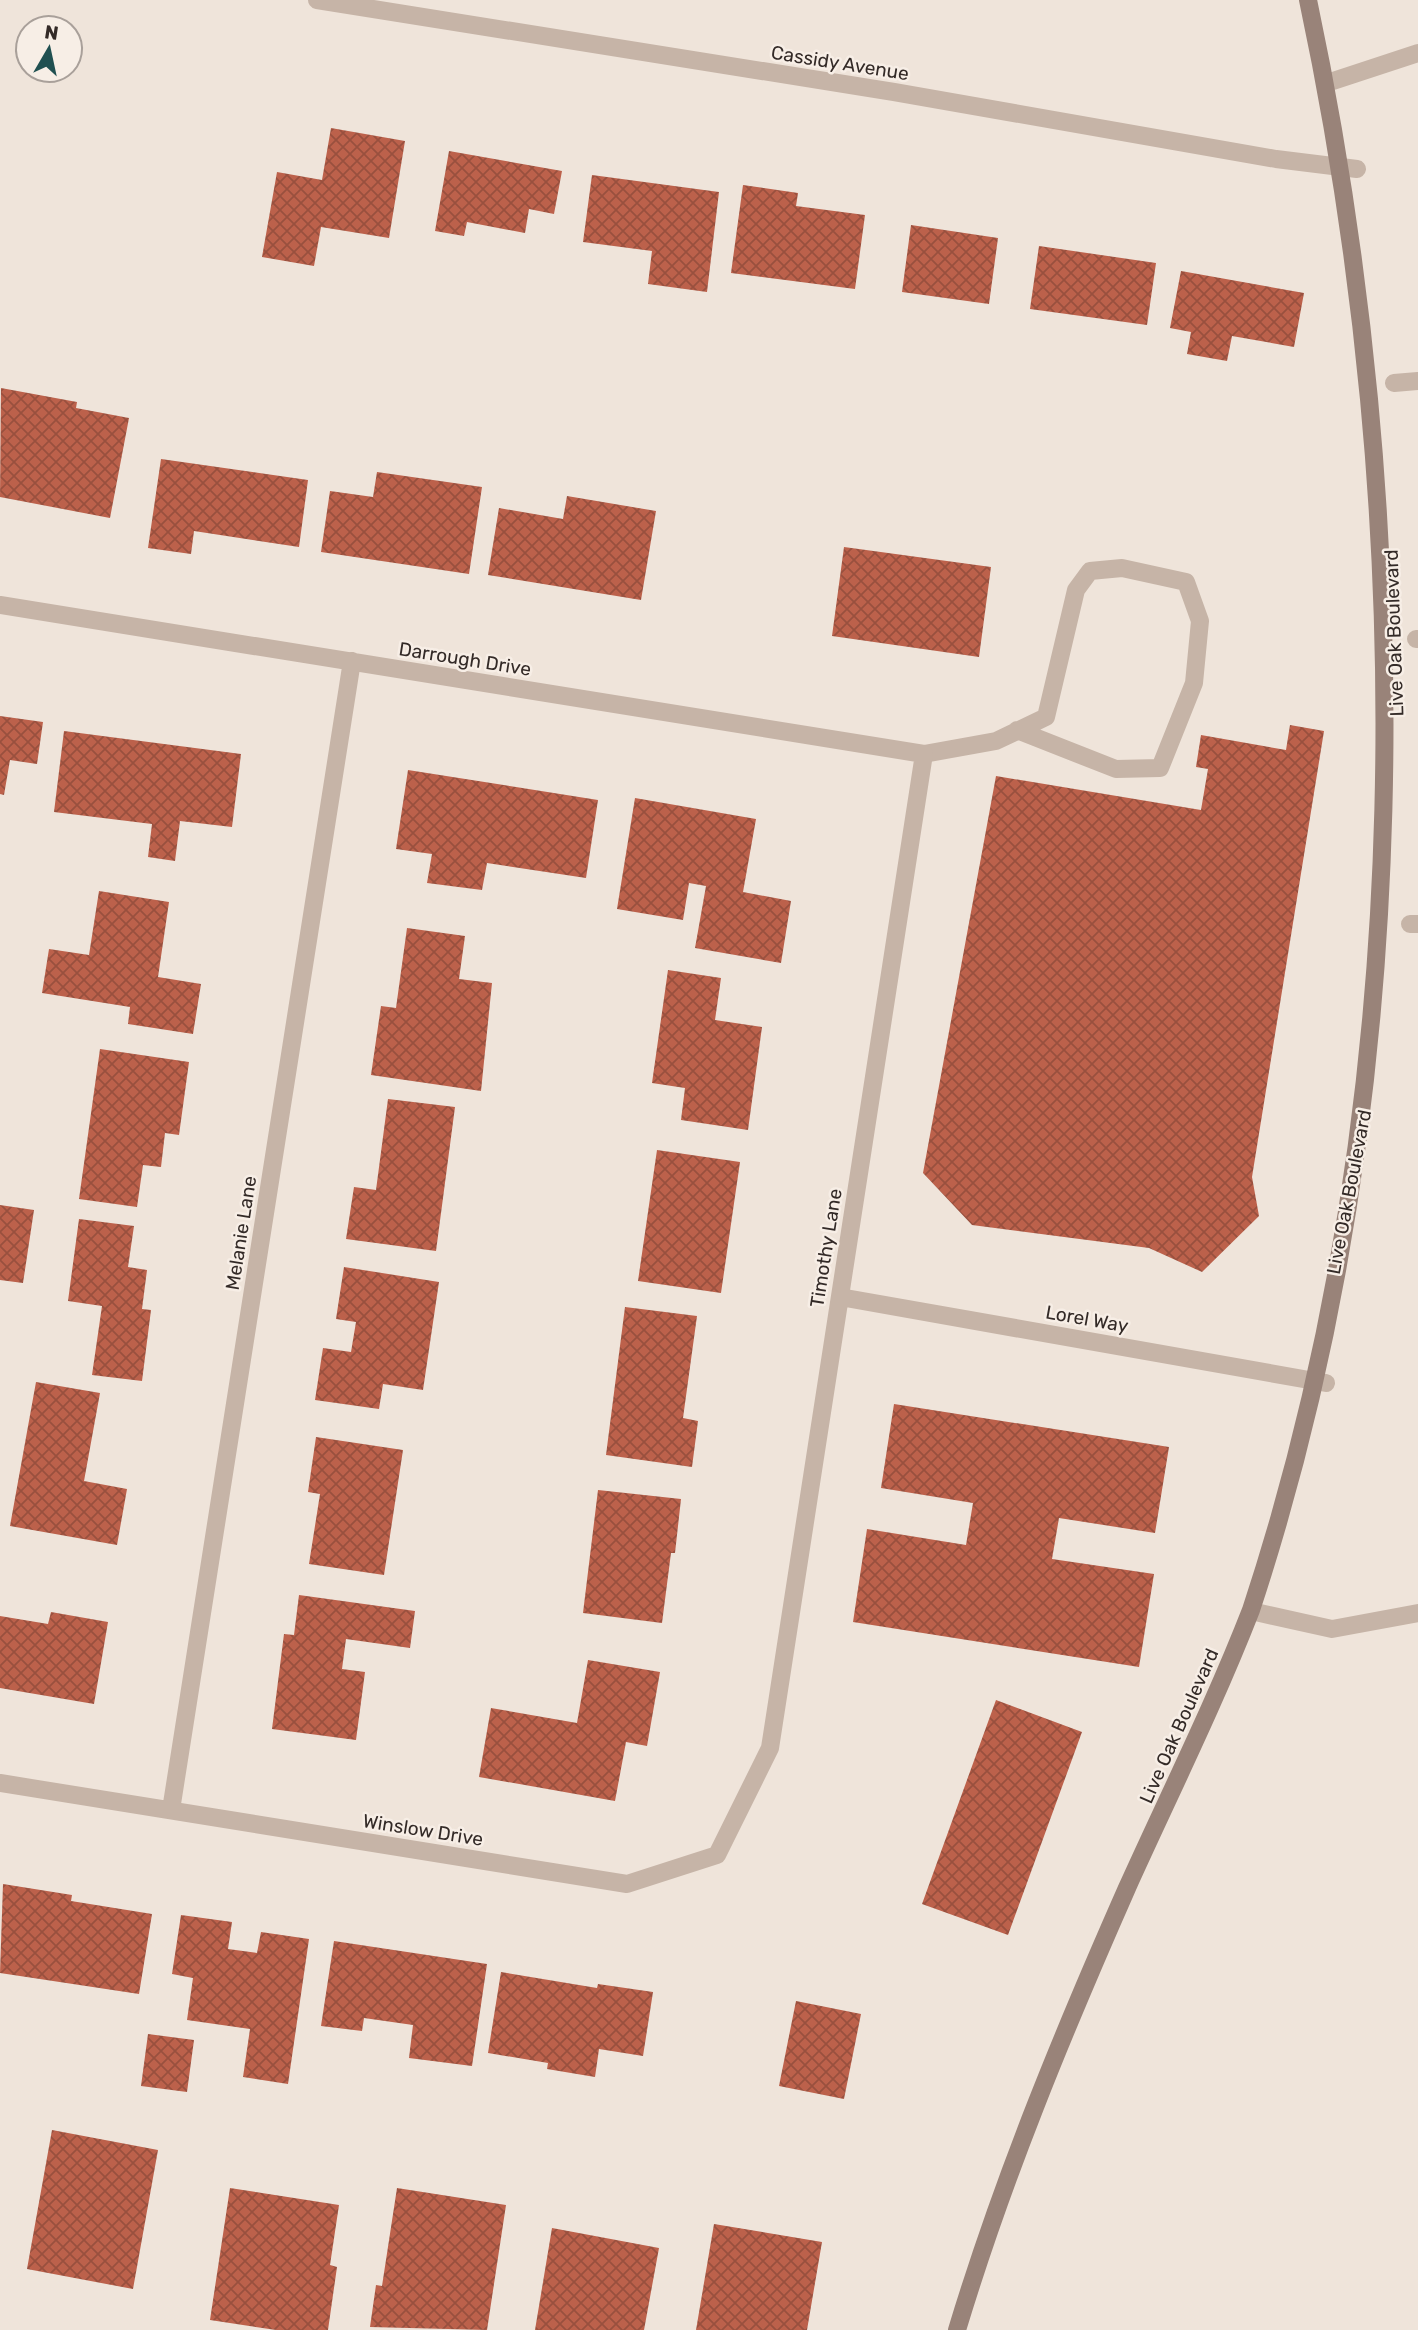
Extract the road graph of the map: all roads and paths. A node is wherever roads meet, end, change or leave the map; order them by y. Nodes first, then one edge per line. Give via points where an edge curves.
1 (317, 0) edge
2 (1308, 0) edge
3 (1418, 53) edge
4 (1333, 81) junction
5 (1357, 169) junction
6 (1362, 195) dead end
7 (1390, 359) dead end
8 (1418, 381) edge
9 (1394, 383) junction
10 (1397, 404) dead end
11 (0, 605) edge
12 (352, 661) junction
13 (1017, 730) junction
14 (924, 754) junction
15 (840, 1297) junction
16 (1346, 1311) dead end
17 (1326, 1383) junction
18 (1251, 1611) junction
19 (1418, 1614) edge
20 (770, 1748) joint
21 (0, 1783) edge
22 (171, 1810) junction
23 (957, 2330) edge

1 - 5 street, Cassidy Avenue
2 - 4 main road
3 - 4 street
4 - 5 main road
5 - 6 main road
7 - 9 main road
8 - 9 street
9 - 10 main road
11 - 12 street, Darrough Drive
12 - 14 street, Darrough Drive
12 - 22 street, Melanie Lane
13 - 13 street, Darrough Drive via 1046,717 1076,590 1090,571 1122,568 1186,582 1200,621 1194,683 1160,768 1116,769
13 - 14 street, Darrough Drive via 996,741
14 - 15 street, Timothy Lane
15 - 17 street, Lorel Way
15 - 20 street, Timothy Lane
16 - 17 main road, Live Oak Boulevard
17 - 18 main road, Live Oak Boulevard
18 - 19 street via 1332,1629
18 - 23 main road, Live Oak Boulevard via 1196,1745 1066,2029 990,2224
20 - 22 street, Winslow Drive via 717,1855 627,1884
21 - 22 street, Winslow Drive

